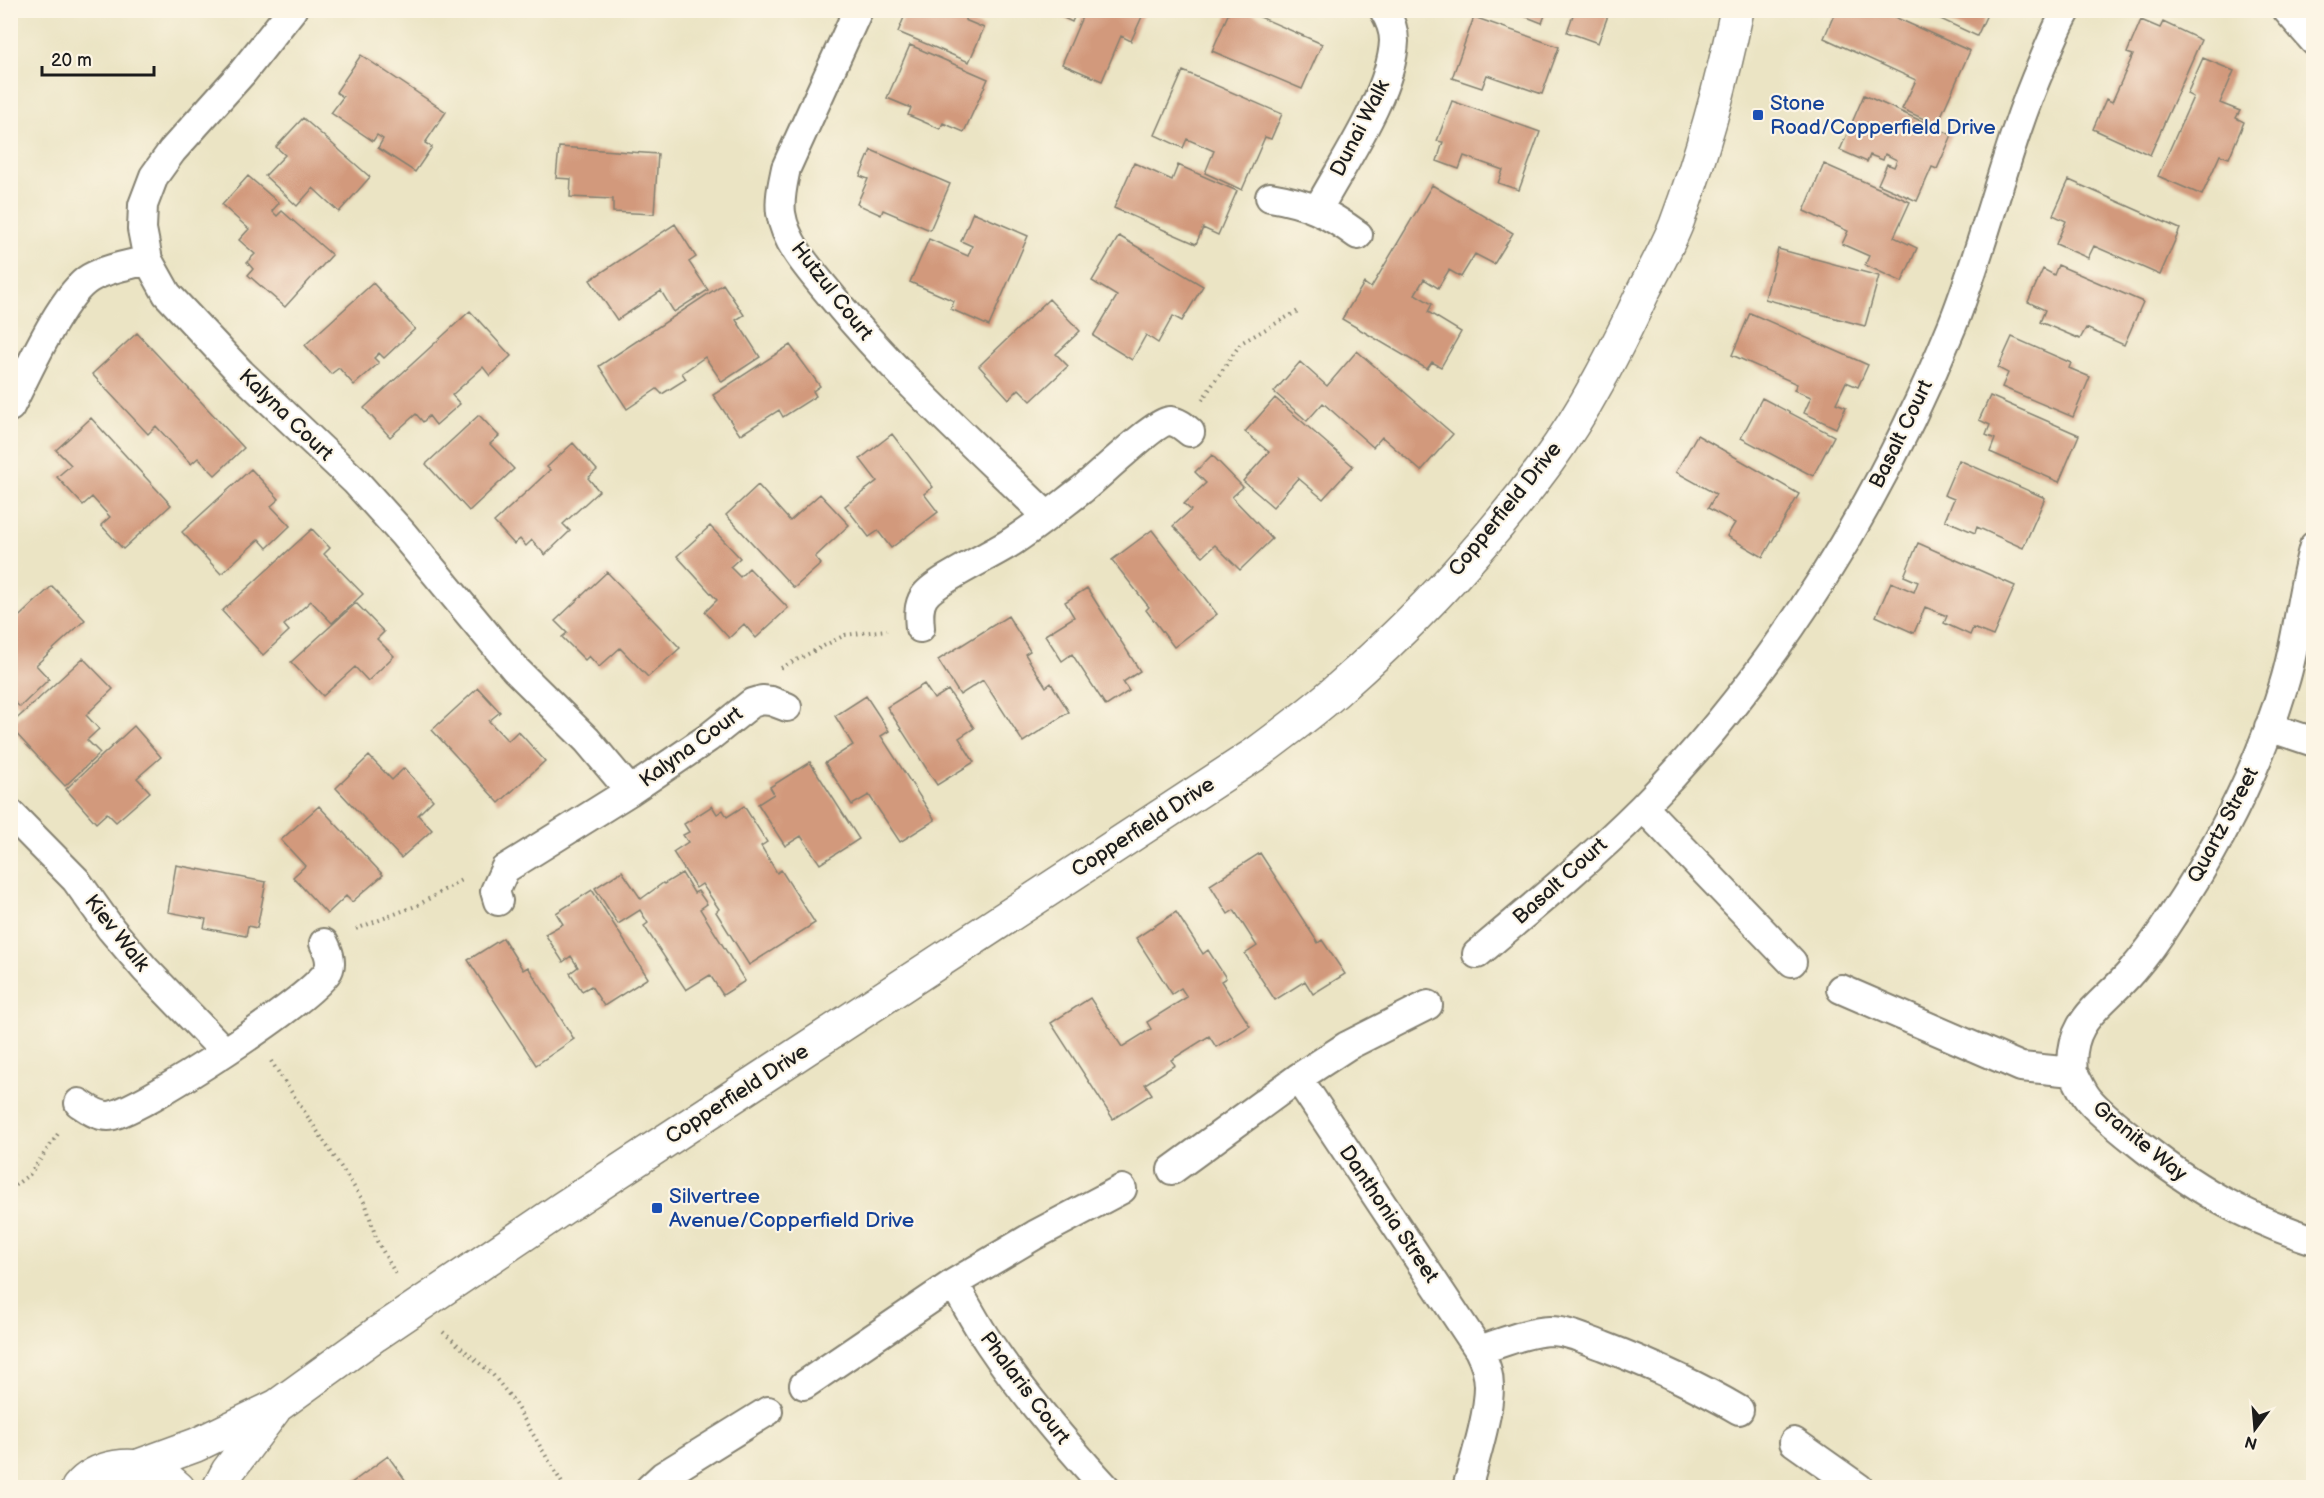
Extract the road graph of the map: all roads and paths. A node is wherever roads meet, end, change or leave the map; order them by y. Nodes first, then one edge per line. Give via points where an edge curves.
1 (292, 10) edge
2 (858, 10) edge
3 (1384, 10) edge
4 (1737, 10) edge
5 (2067, 10) edge
6 (1270, 197) dead end
7 (1318, 209) junction
8 (1358, 235) dead end
9 (148, 260) junction
10 (1298, 311) dead end
11 (10, 407) edge
12 (1187, 430) joint
13 (1047, 516) junction
14 (2313, 546) edge
15 (919, 624) joint
16 (752, 703) junction
17 (787, 707) dead end
18 (2269, 727) junction
19 (2313, 742) edge
20 (630, 791) junction
21 (1643, 807) junction
22 (10, 813) edge
23 (498, 890) joint
24 (326, 946) joint
25 (1477, 954) dead end
26 (1792, 962) dead end
27 (1841, 989) dead end
28 (1428, 1005) dead end
29 (252, 1032) junction
30 (224, 1052) junction
31 (2073, 1072) junction
32 (1298, 1078) junction
33 (79, 1103) joint
34 (1172, 1170) dead end
35 (10, 1189) edge
36 (1122, 1189) dead end
37 (2313, 1240) edge
38 (954, 1283) junction
39 (415, 1308) junction
40 (1479, 1350) junction
41 (804, 1384) dead end
42 (277, 1406) junction
43 (1739, 1410) dead end
44 (768, 1411) dead end
45 (1794, 1442) dead end
46 (136, 1467) junction
47 (78, 1488) edge
48 (178, 1488) edge
49 (219, 1488) edge
50 (565, 1488) edge
51 (650, 1488) edge
52 (1106, 1488) edge
53 (1467, 1488) edge
54 (1859, 1488) edge

1 - 9 street, Kalyna Court via 154,176 143,205 142,229
2 - 13 street, Hutzul Court via 786,168 781,214 788,235 801,259 907,382
3 - 7 street, Dunai Walk via 1391,21 1394,39 1387,80
4 - 39 street, Copperfield Drive via 1701,152 1675,227 1598,379 1539,472 1490,535 1392,640 1335,693 1257,753
5 - 21 street, Basalt Court via 2008,149 1976,261 1953,323 1877,483 1826,573 1782,639 1740,696
6 - 7 street
7 - 8 street
9 - 11 street via 110,269 89,278 75,290
9 - 20 street, Kalyna Court via 167,294 241,373 356,482 515,669 587,740
10 - 12 path via 1241,343
12 - 13 street via 1168,421 1156,427
13 - 15 street via 924,596
14 - 18 street, Quartz Street via 2288,671
15 - 16 path via 883,632 845,634 756,681
16 - 17 street, Kalyna Court via 771,701
16 - 20 street, Kalyna Court
18 - 19 street
18 - 31 street, Quartz Street via 2212,853 2163,930 2132,971 2085,1020 2074,1039
20 - 23 street, Kalyna Court via 505,869
21 - 25 street, Basalt Court
21 - 26 street
22 - 30 street, Kiev Walk via 76,880 145,969
23 - 24 path via 467,877 418,905 348,932
24 - 29 street via 329,970 319,984
27 - 31 street via 2021,1067
28 - 32 street via 1347,1046
29 - 30 street
29 - 39 path via 366,1205 377,1241
30 - 33 street via 145,1102 110,1116 91,1112
31 - 37 street, Granite Way via 2087,1098 2173,1172 2233,1208
32 - 34 street
32 - 40 street, Danthonia Street
33 - 35 path via 30,1174
36 - 38 street
38 - 41 street
38 - 52 street, Phalaris Court via 988,1342 1023,1391
39 - 42 street, Copperfield Drive
39 - 50 path via 493,1375 512,1399
40 - 43 street via 1535,1332 1573,1335 1647,1362
40 - 53 street, Danthonia Street via 1490,1386
42 - 46 street, Copperfield Drive via 196,1445
42 - 49 street, Copperfield Drive
44 - 51 street
45 - 54 street
46 - 47 street via 116,1467 97,1473
46 - 48 street via 159,1473

